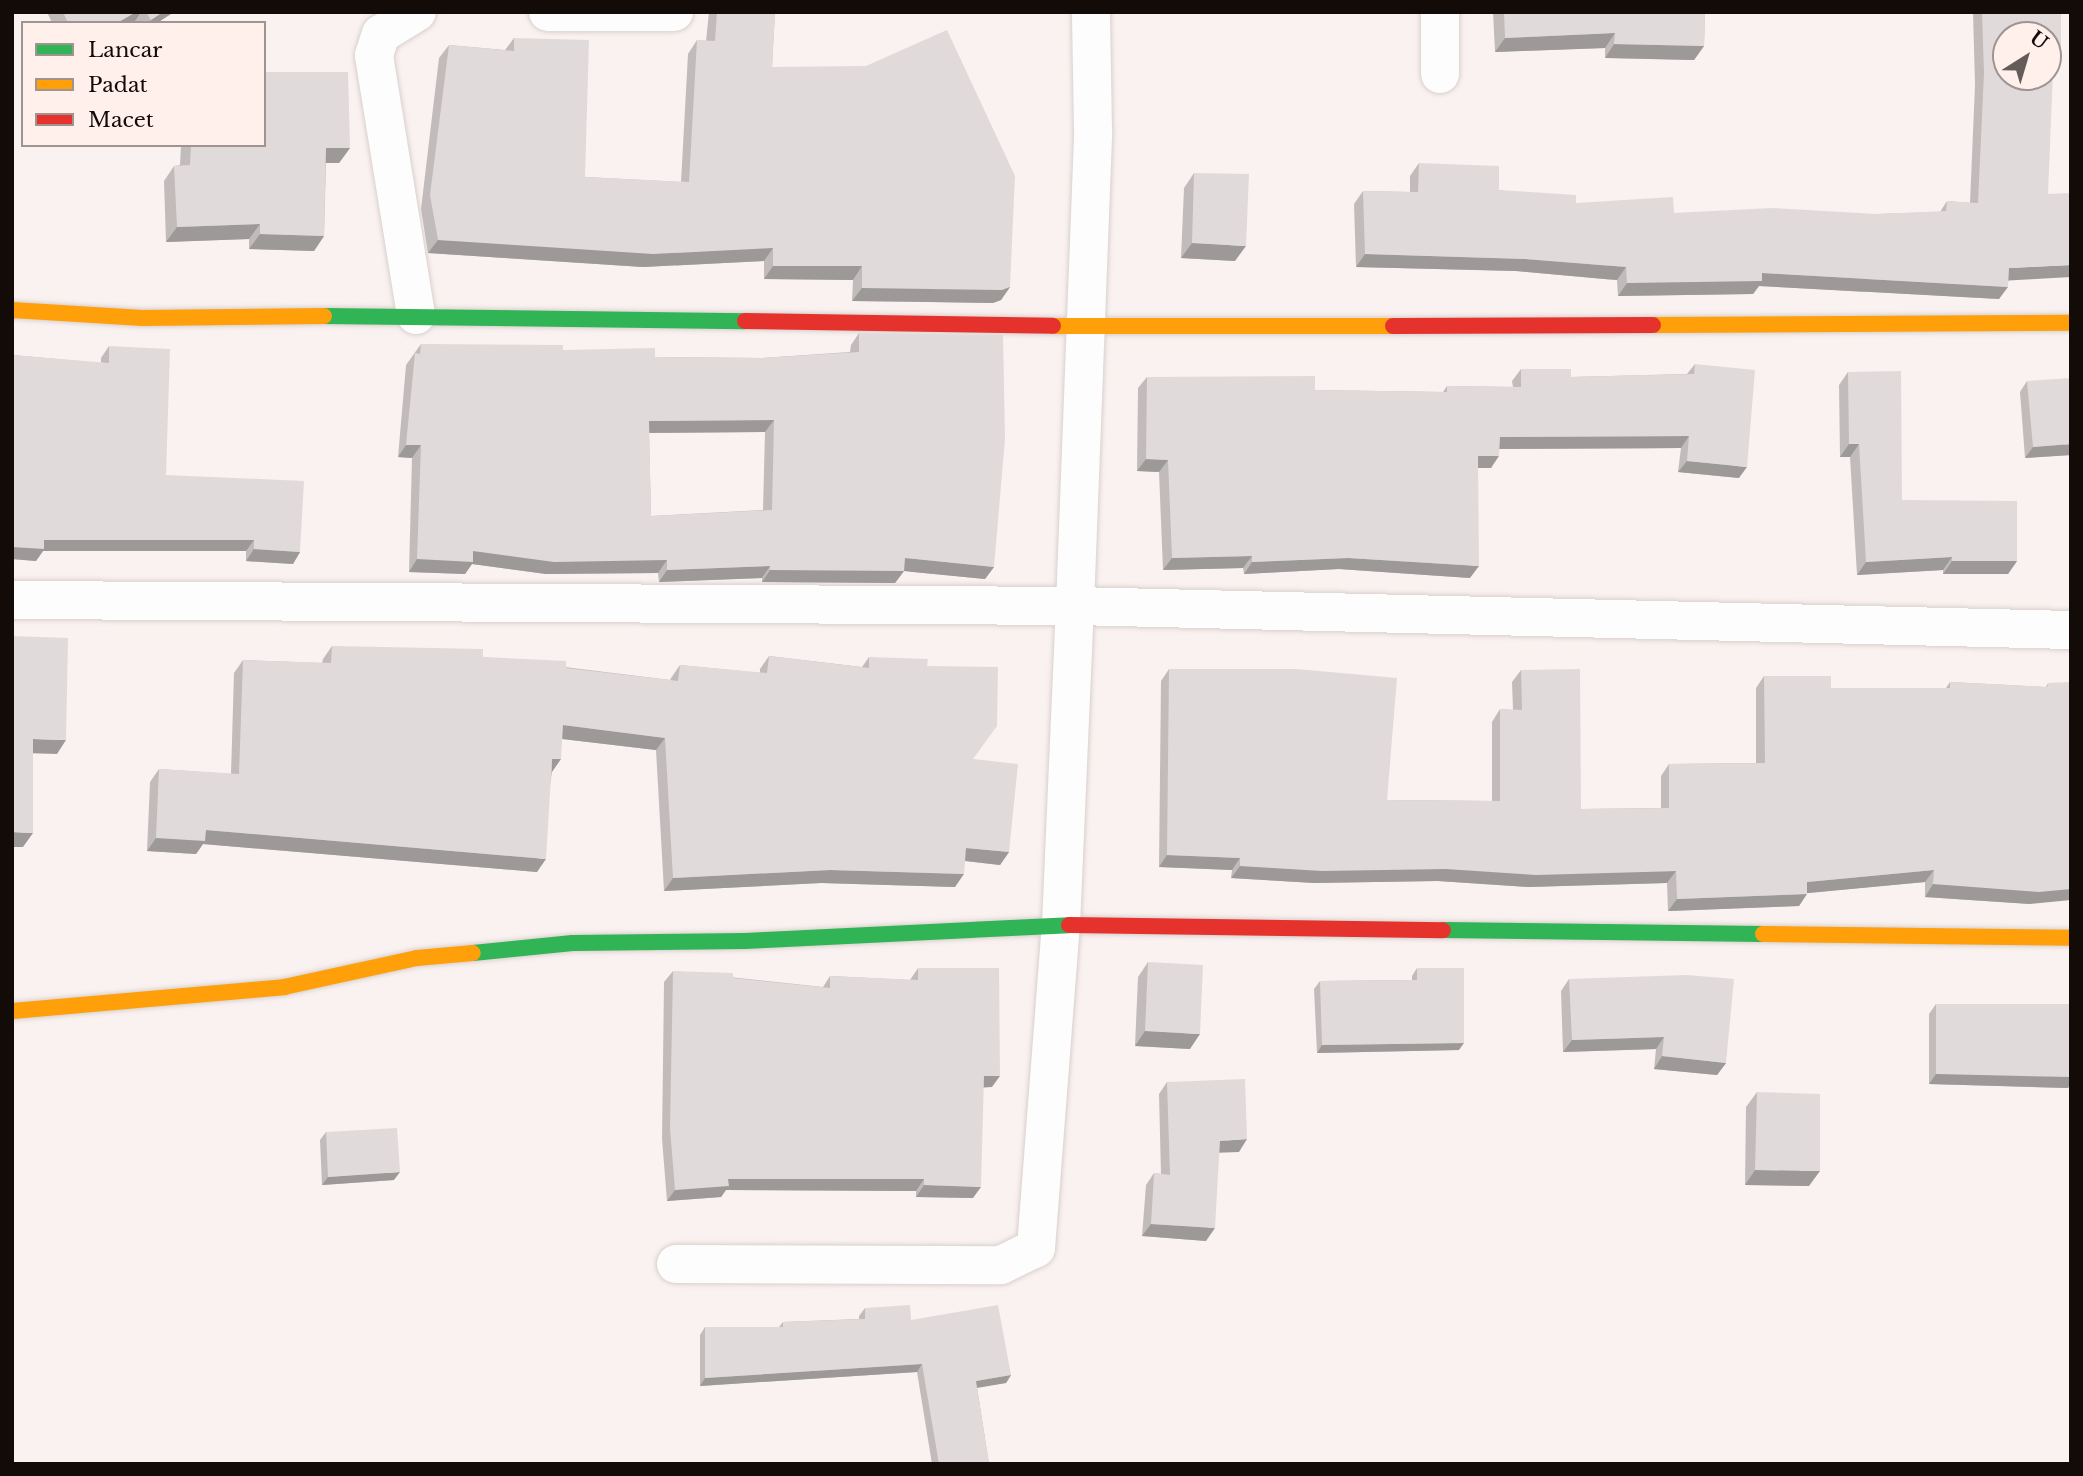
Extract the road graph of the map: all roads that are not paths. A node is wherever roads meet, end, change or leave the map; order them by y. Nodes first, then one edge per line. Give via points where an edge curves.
1 (417, 12) edge
2 (548, 12) edge
3 (674, 12) edge
4 (1091, 12) edge
5 (1440, 12) edge
6 (1440, 74) dead end
7 (12, 310) edge
8 (416, 315) junction
9 (2071, 323) edge
10 (1085, 327) junction
11 (12, 600) edge
12 (1075, 606) junction
13 (2071, 630) edge
14 (1061, 925) junction
15 (2071, 938) edge
16 (12, 1011) edge
17 (676, 1264) dead end

1 - 8 street via 381,34 373,55
2 - 3 street
4 - 10 street via 1093,130
5 - 6 street
7 - 8 street via 143,318
8 - 10 street
9 - 10 street
10 - 12 street
11 - 12 street
12 - 13 street
12 - 14 street
14 - 15 street
14 - 16 street via 745,941 573,943 418,958 285,987
14 - 17 street via 1036,1248 1001,1265

